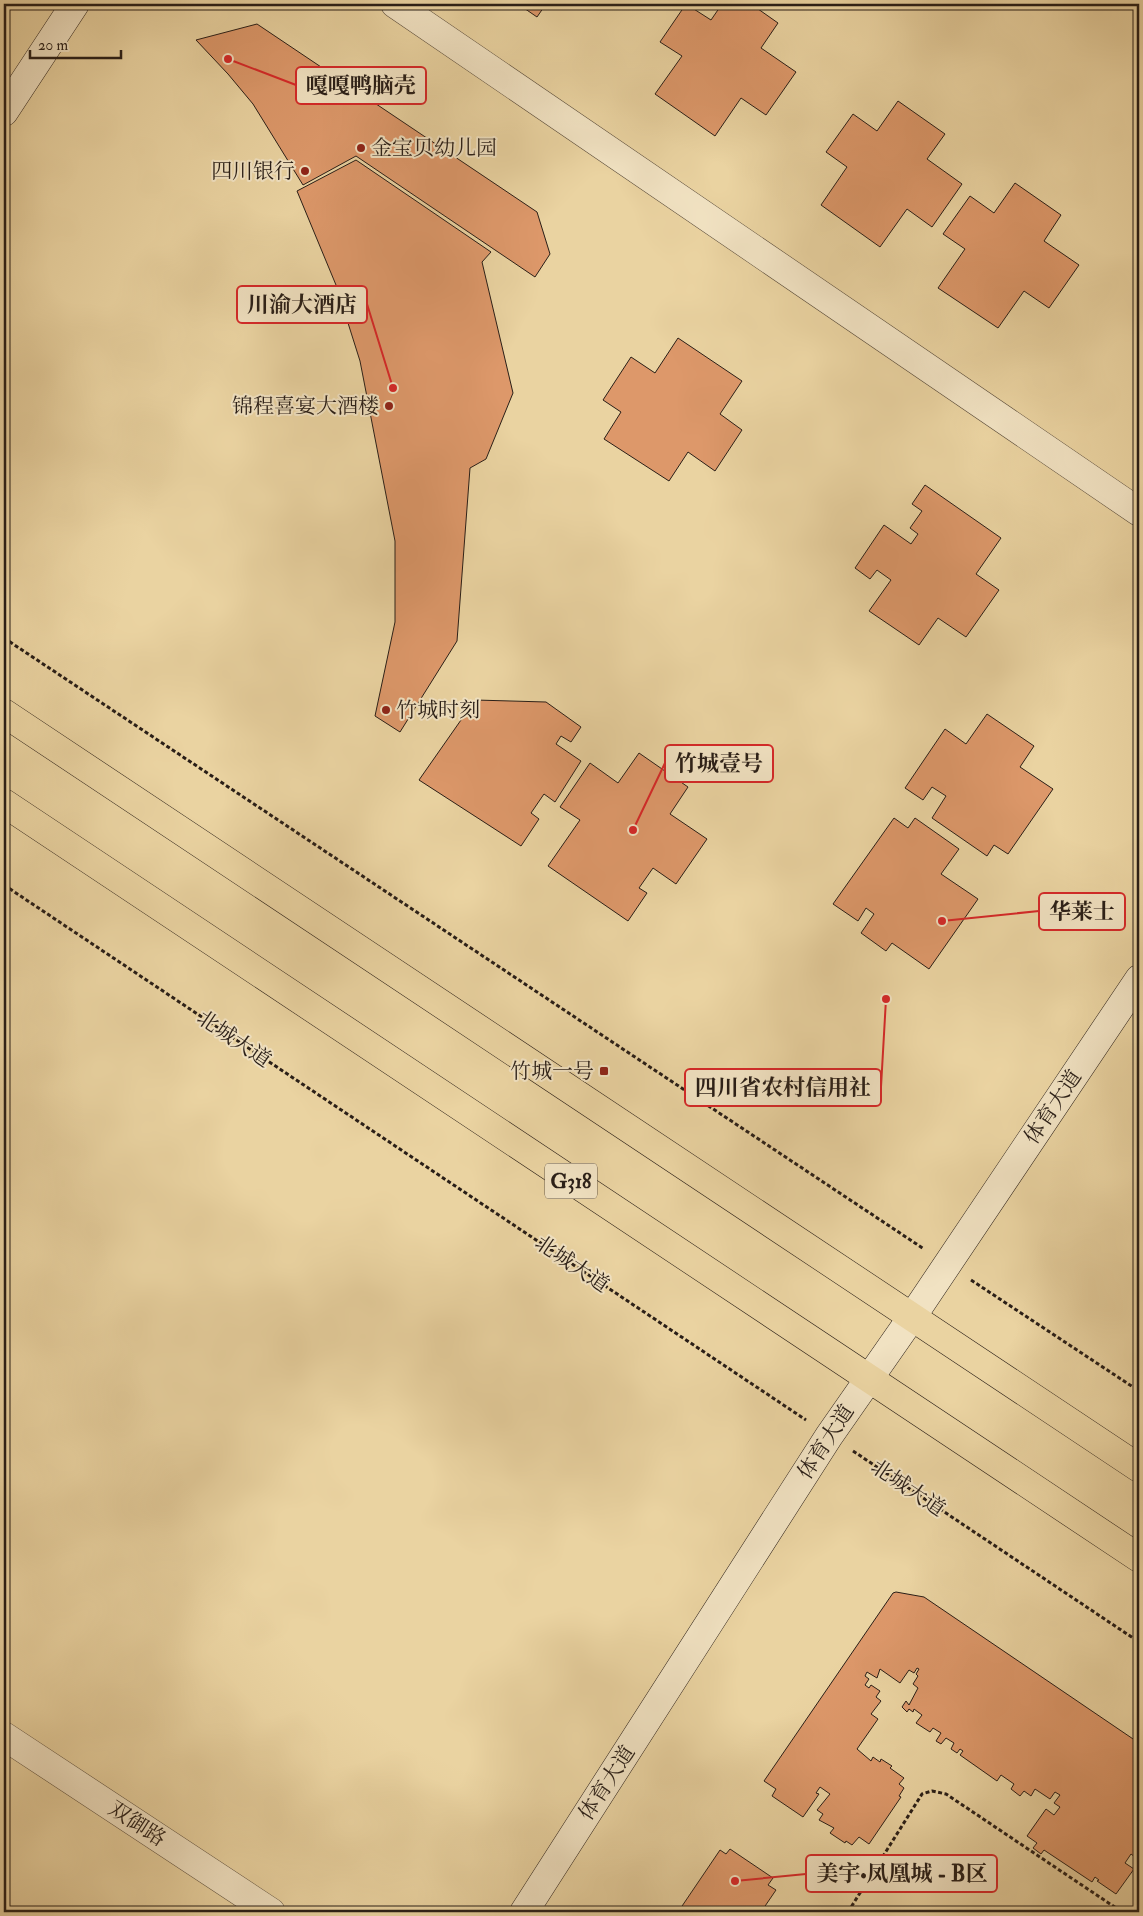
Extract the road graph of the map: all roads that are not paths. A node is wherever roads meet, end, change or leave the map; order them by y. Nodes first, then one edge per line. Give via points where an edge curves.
1 (75, 4) edge
2 (395, 4) edge
3 (4, 112) edge
4 (1139, 512) edge
5 (4, 713) edge
6 (4, 803) edge
7 (1139, 979) edge
8 (912, 1317) junction
9 (868, 1378) junction
10 (1139, 1468) edge
11 (1139, 1558) edge
12 (4, 1736) edge
13 (271, 1912) edge
14 (524, 1912) edge

1 - 3 street
2 - 4 street
5 - 8 highway
6 - 9 highway, G318
7 - 8 street, 体育大道
8 - 9 street, 体育大道
8 - 10 highway
9 - 11 highway, G318
9 - 14 street, 体育大道
12 - 13 street, 双御路

